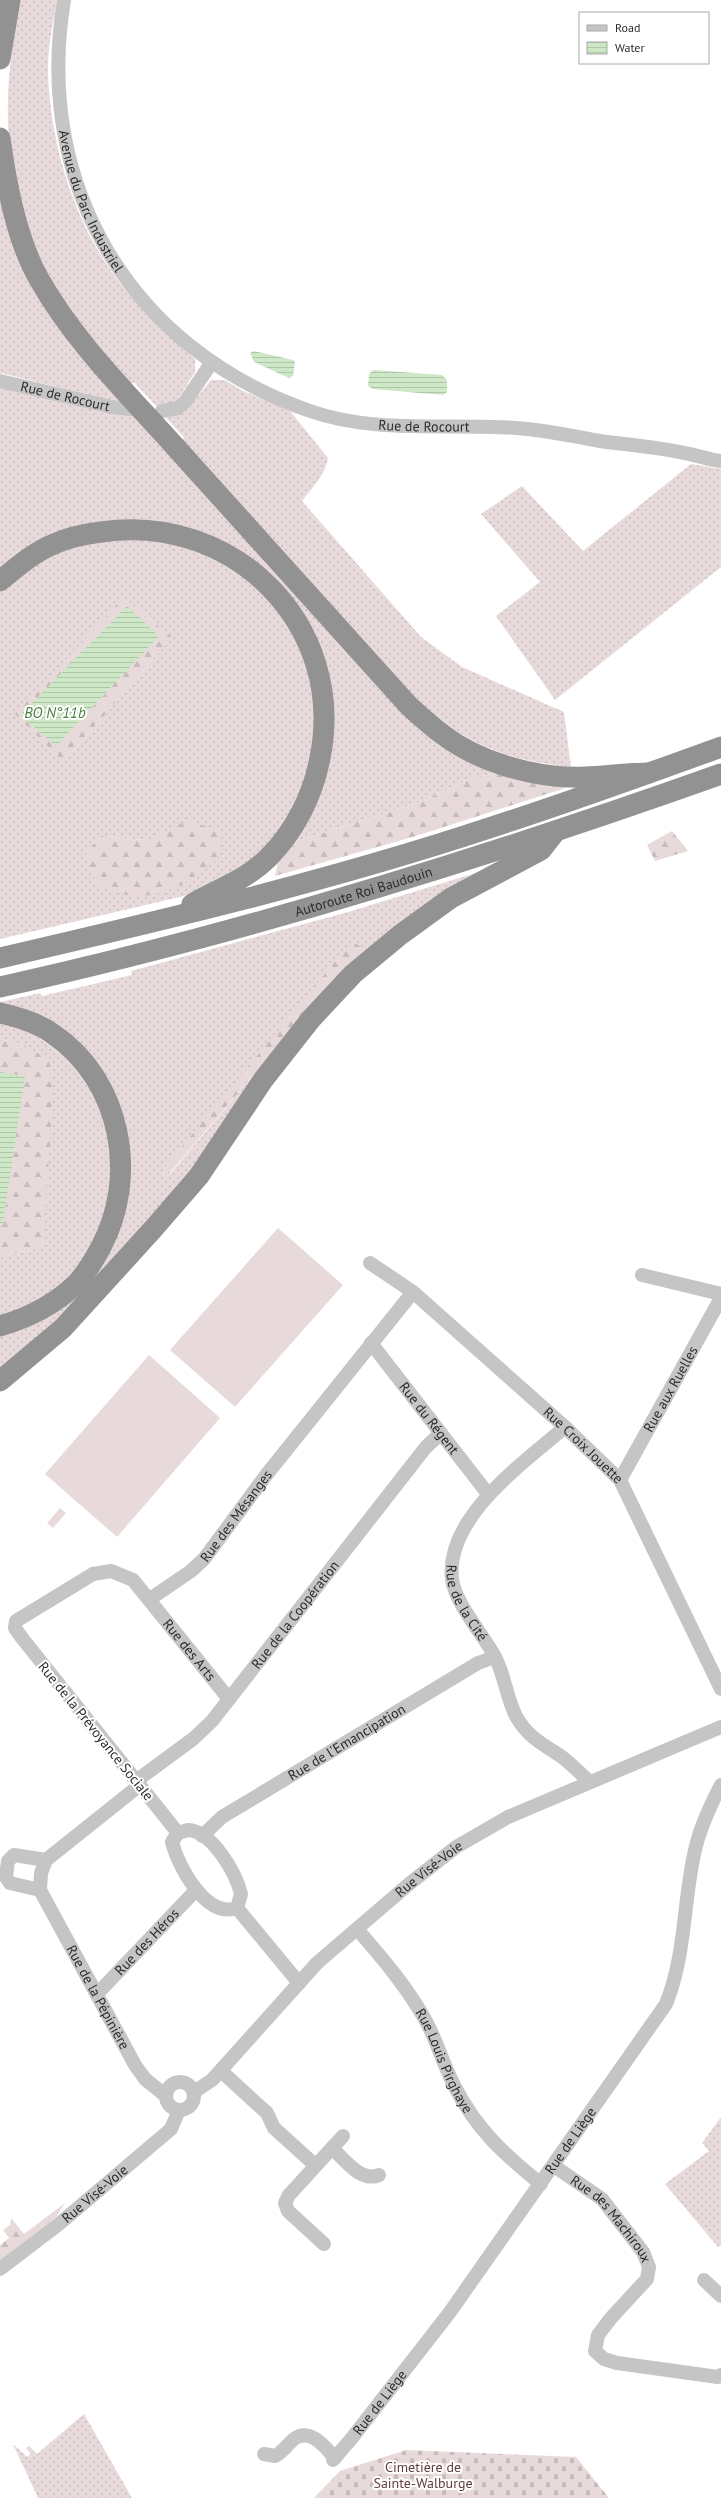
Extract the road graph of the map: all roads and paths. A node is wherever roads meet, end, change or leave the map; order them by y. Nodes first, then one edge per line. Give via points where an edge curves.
1 (10, 0) edge
2 (64, 0) edge
3 (0, 59) edge
4 (0, 138) edge
5 (212, 362) junction
6 (0, 381) edge
7 (131, 409) dead end
8 (162, 411) dead end
9 (721, 461) edge
10 (0, 581) edge
11 (721, 747) edge
12 (648, 773) junction
13 (721, 774) edge
14 (556, 831) junction
15 (165, 920) junction
16 (0, 958) edge
17 (0, 987) edge
18 (0, 1013) edge
19 (370, 1263) dead end
20 (642, 1276) dead end
21 (413, 1292) junction
22 (721, 1294) edge
23 (721, 1298) edge
24 (0, 1326) edge
25 (371, 1343) junction
26 (0, 1381) edge
27 (566, 1427) junction
28 (440, 1434) junction
29 (620, 1480) junction
30 (488, 1494) junction
31 (150, 1599) junction
32 (495, 1657) junction
33 (721, 1689) edge
34 (229, 1699) junction
35 (721, 1727) edge
36 (589, 1781) junction
37 (138, 1783) junction
38 (721, 1785) edge
39 (178, 1833) junction
40 (202, 1836) junction
41 (46, 1860) junction
42 (40, 1890) junction
43 (196, 1890) junction
44 (237, 1908) junction
45 (357, 1929) junction
46 (299, 1983) junction
47 (97, 1994) junction
48 (221, 2071) junction
49 (194, 2092) junction
50 (166, 2096) junction
51 (179, 2110) junction
52 (343, 2136) dead end
53 (332, 2148) junction
54 (315, 2165) junction
55 (554, 2166) junction
56 (379, 2175) dead end
57 (541, 2184) junction
58 (324, 2244) dead end
59 (0, 2269) edge
60 (704, 2280) dead end
61 (721, 2296) edge
62 (721, 2375) edge
63 (264, 2454) dead end

1 - 3 highway
2 - 5 street, Avenue du Parc Industriel via 57,69 60,106 73,172 87,212 116,263 144,304 184,343
4 - 12 highway via 5,179 15,217 38,277 56,306 107,370 410,706 443,735 474,753 506,766 544,774 584,777
5 - 8 street via 185,402 178,408
5 - 9 street, Rue de Rocourt via 233,377 287,402 311,412 339,418 386,424 516,428
6 - 7 street, Rue de Rocourt via 112,407
10 - 15 highway via 24,561 54,544 75,537 119,529 160,530 197,540 225,553 255,573 278,594 297,623 313,655 323,697 324,736 316,776 308,799 287,836 268,858 241,880
11 - 12 highway
12 - 15 highway via 489,829 305,883
13 - 14 highway, Autoroute Roi Baudouin
14 - 17 highway, Autoroute Roi Baudouin via 329,902 92,967
14 - 26 highway via 541,850 451,898 400,934 354,974 311,1018 263,1080 199,1176 154,1228 63,1328
15 - 16 highway
18 - 24 highway via 20,1018 53,1033 76,1054 95,1078 117,1125 122,1179 113,1225 92,1263 76,1284 47,1307 20,1321
19 - 21 street, Rue Croix Jouette
20 - 22 street
21 - 25 street, Rue des Mésanges
21 - 27 street, Rue Croix Jouette
23 - 29 street, Rue aux Ruelles
25 - 28 street, Rue du Régent
25 - 31 street, Rue des Mésanges via 253,1491 204,1558 191,1571
27 - 29 street, Rue Croix Jouette
27 - 30 street, Rue de la Cité
28 - 30 street, Rue du Régent
28 - 34 street, Rue de la Coopération via 426,1447
29 - 33 street, Rue Croix Jouette
30 - 32 street, Rue de la Cité via 468,1523 455,1550 452,1579 465,1611
31 - 34 street, Rue des Arts
31 - 37 street, Rue de la Prévoyance Sociale via 128,1577 111,1571 100,1571 77,1582 24,1615 16,1621 15,1628
32 - 36 street, Rue de la Cité via 507,1693 521,1723 533,1739 563,1758
32 - 40 street, Rue de l'Emancipation via 478,1663 227,1813
34 - 37 street, Rue de la Coopération via 202,1732
35 - 36 street, Rue Visé-Voie
36 - 45 street, Rue Visé-Voie via 508,1817 456,1847
37 - 39 street, Rue de la Prévoyance Sociale
37 - 41 street, Rue de la Coopération
38 - 55 street, Rue de Liège via 707,1812 695,1850 678,1970 666,2004
39 - 40 street via 192,1831
39 - 43 street via 172,1842 174,1850
40 - 44 street via 217,1850 233,1872 242,1894
41 - 42 street via 41,1873
41 - 42 street via 14,1854 8,1861 6,1877 10,1883
42 - 47 street, Rue de la Pépinière
43 - 44 street via 228,1910
43 - 47 street, Rue des Héros
44 - 46 street
45 - 46 street, Rue Visé-Voie via 317,1963
45 - 57 street, Rue Louis Pirghaye via 411,1995 428,2024 455,2088 483,2133 508,2158
46 - 48 street, Rue Visé-Voie
47 - 50 street, Rue de la Pépinière via 134,2065 145,2079
48 - 49 street, Rue Visé-Voie via 206,2086
48 - 54 street via 267,2113 274,2128
49 - 50 street via 190,2085 180,2082 171,2085
49 - 51 street, Rue Visé-Voie via 192,2105
50 - 51 street via 170,2106
51 - 59 street, Rue Visé-Voie via 171,2129 59,2224
52 - 53 street
53 - 54 street
53 - 56 street via 362,2176 371,2178
54 - 58 street via 289,2195 285,2207
55 - 57 street, Rue de Liège
55 - 62 street, Rue des Machiroux via 602,2199 643,2252 649,2267 647,2279 598,2335 595,2351 604,2359 617,2363
57 - 63 street, Rue de Liège via 450,2312 334,2459 316,2439 304,2435 295,2439 275,2456
60 - 61 street

